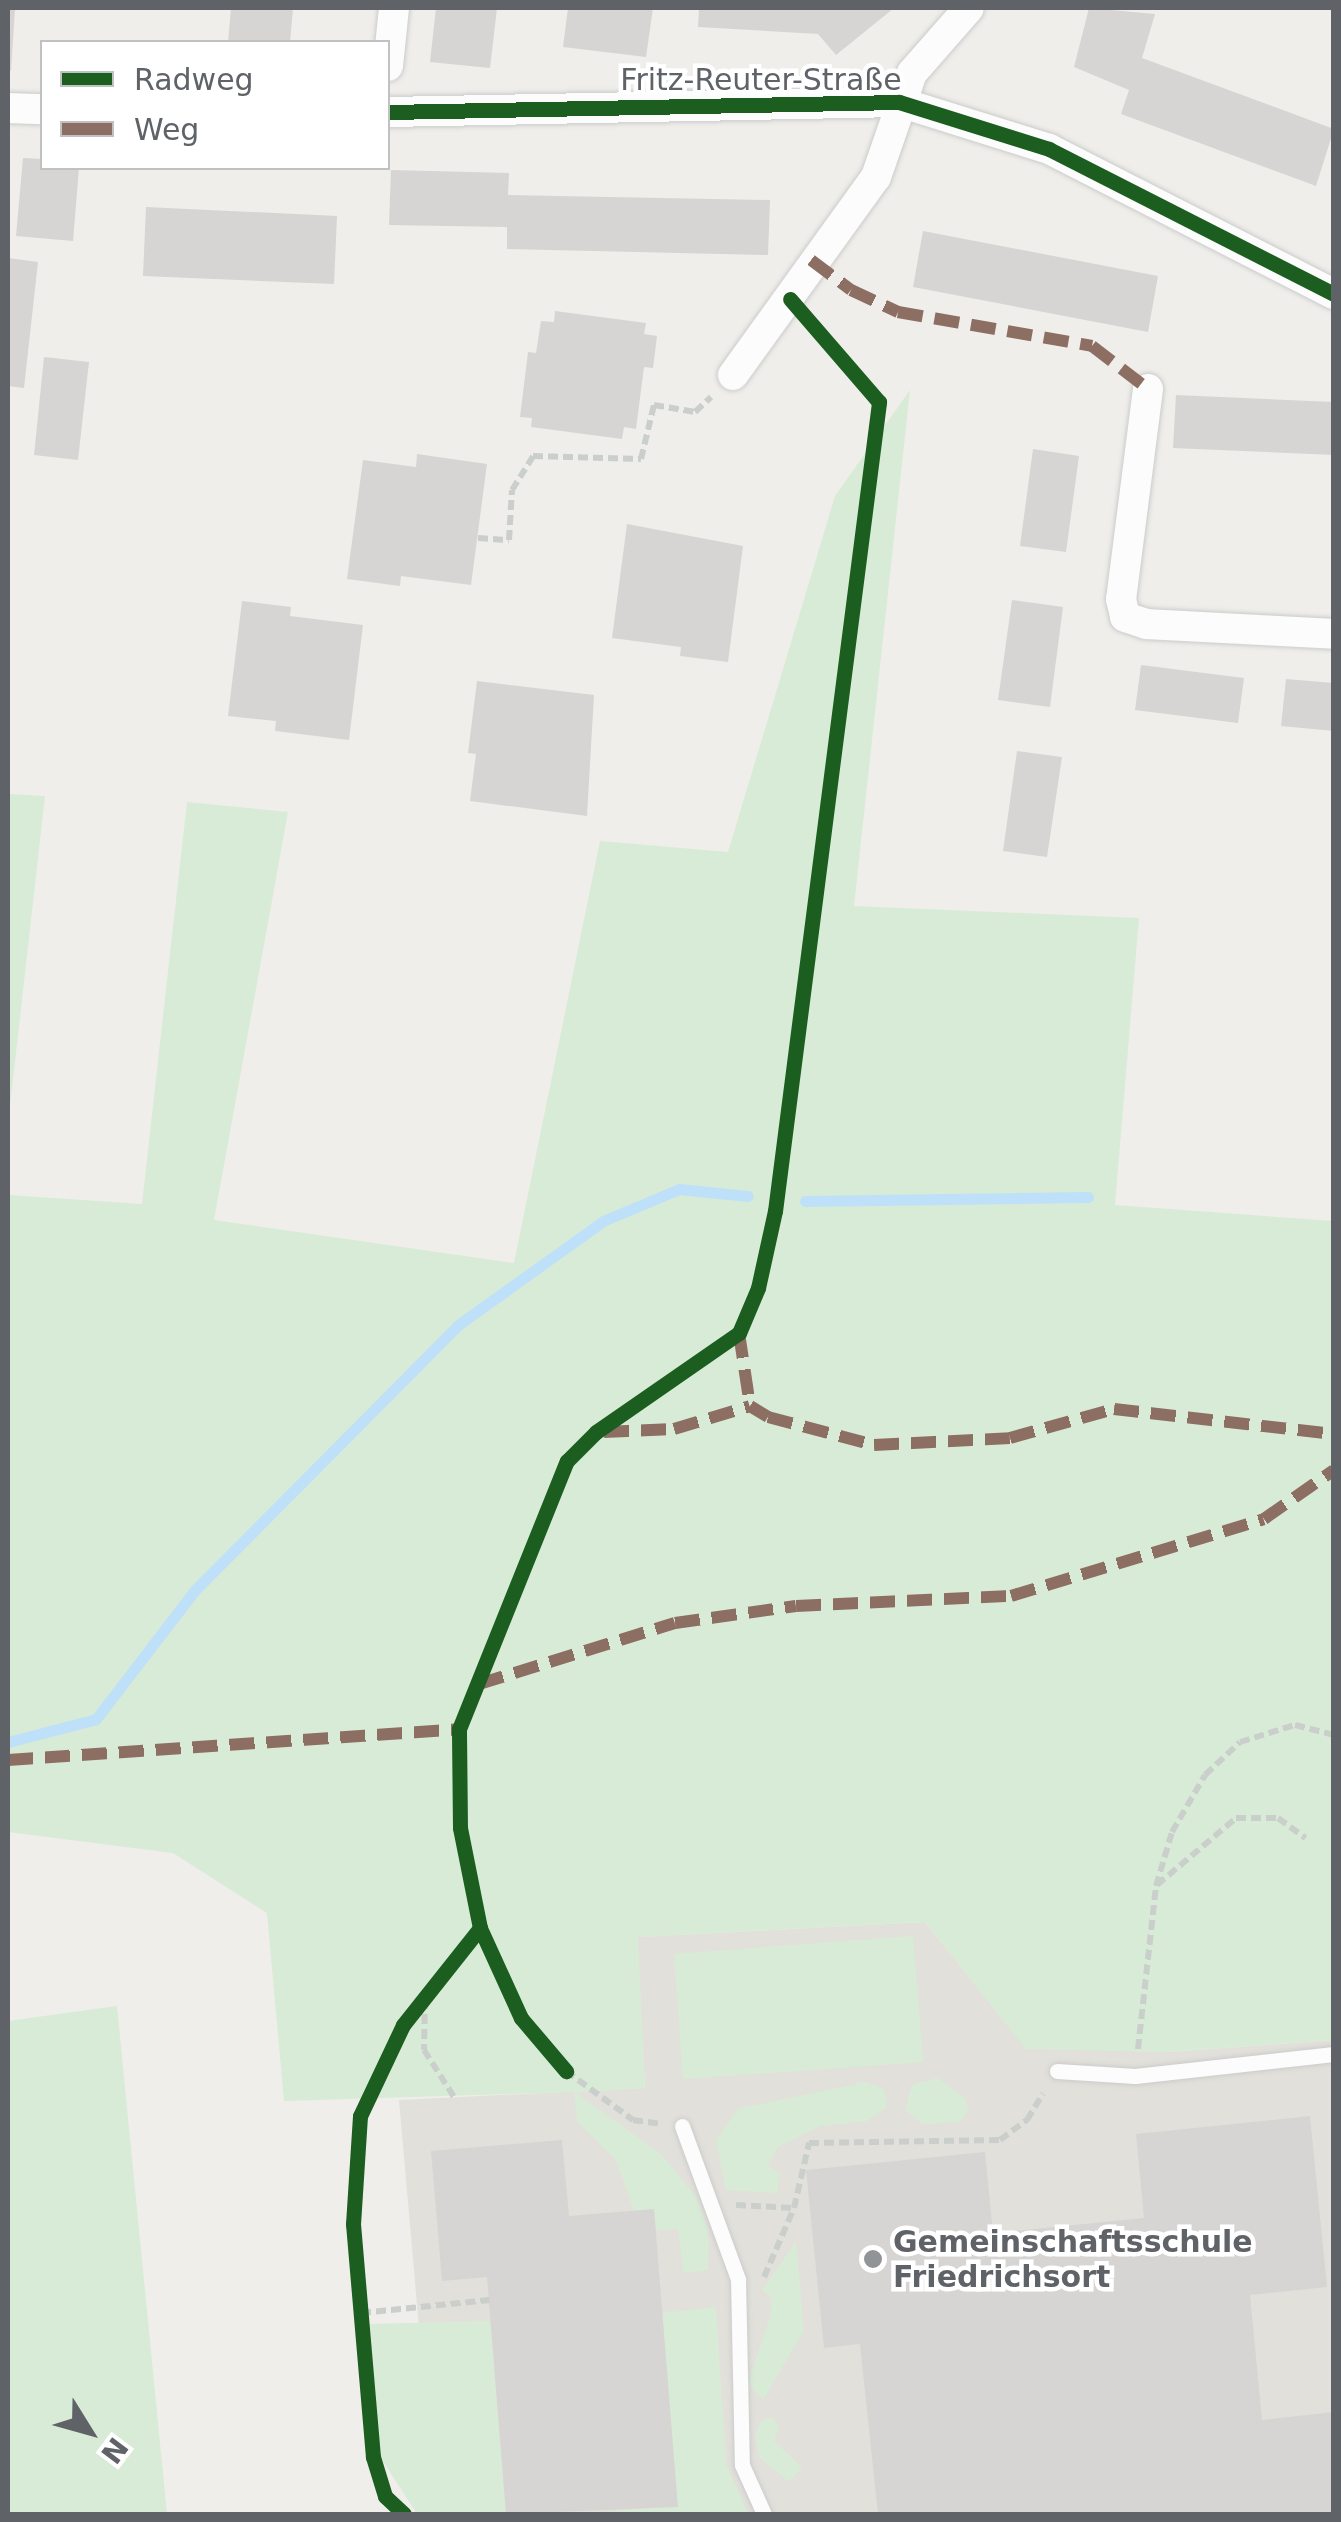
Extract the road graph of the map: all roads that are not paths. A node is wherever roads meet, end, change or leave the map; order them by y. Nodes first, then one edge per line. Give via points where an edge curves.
1 (394, 8) edge
2 (970, 8) edge
3 (390, 47) edge
4 (900, 102) junction
5 (8, 108) edge
6 (40, 108) edge
7 (390, 112) edge
8 (1334, 294) edge
9 (733, 375) road end
10 (1148, 389) dead end
11 (1334, 634) edge
12 (1334, 2054) edge
13 (1057, 2070) road end
14 (682, 2126) road end
15 (764, 2514) edge

1 - 3 street
2 - 4 street via 930,47
4 - 7 street, Fritz-Reuter-Straße
4 - 8 street, Fritz-Reuter-Straße via 1049,149
4 - 9 street via 876,177
5 - 6 street
10 - 11 street via 1120,599 1125,617 1146,624
12 - 13 lane via 1135,2076
14 - 15 lane via 715,2204 740,2295 742,2465

